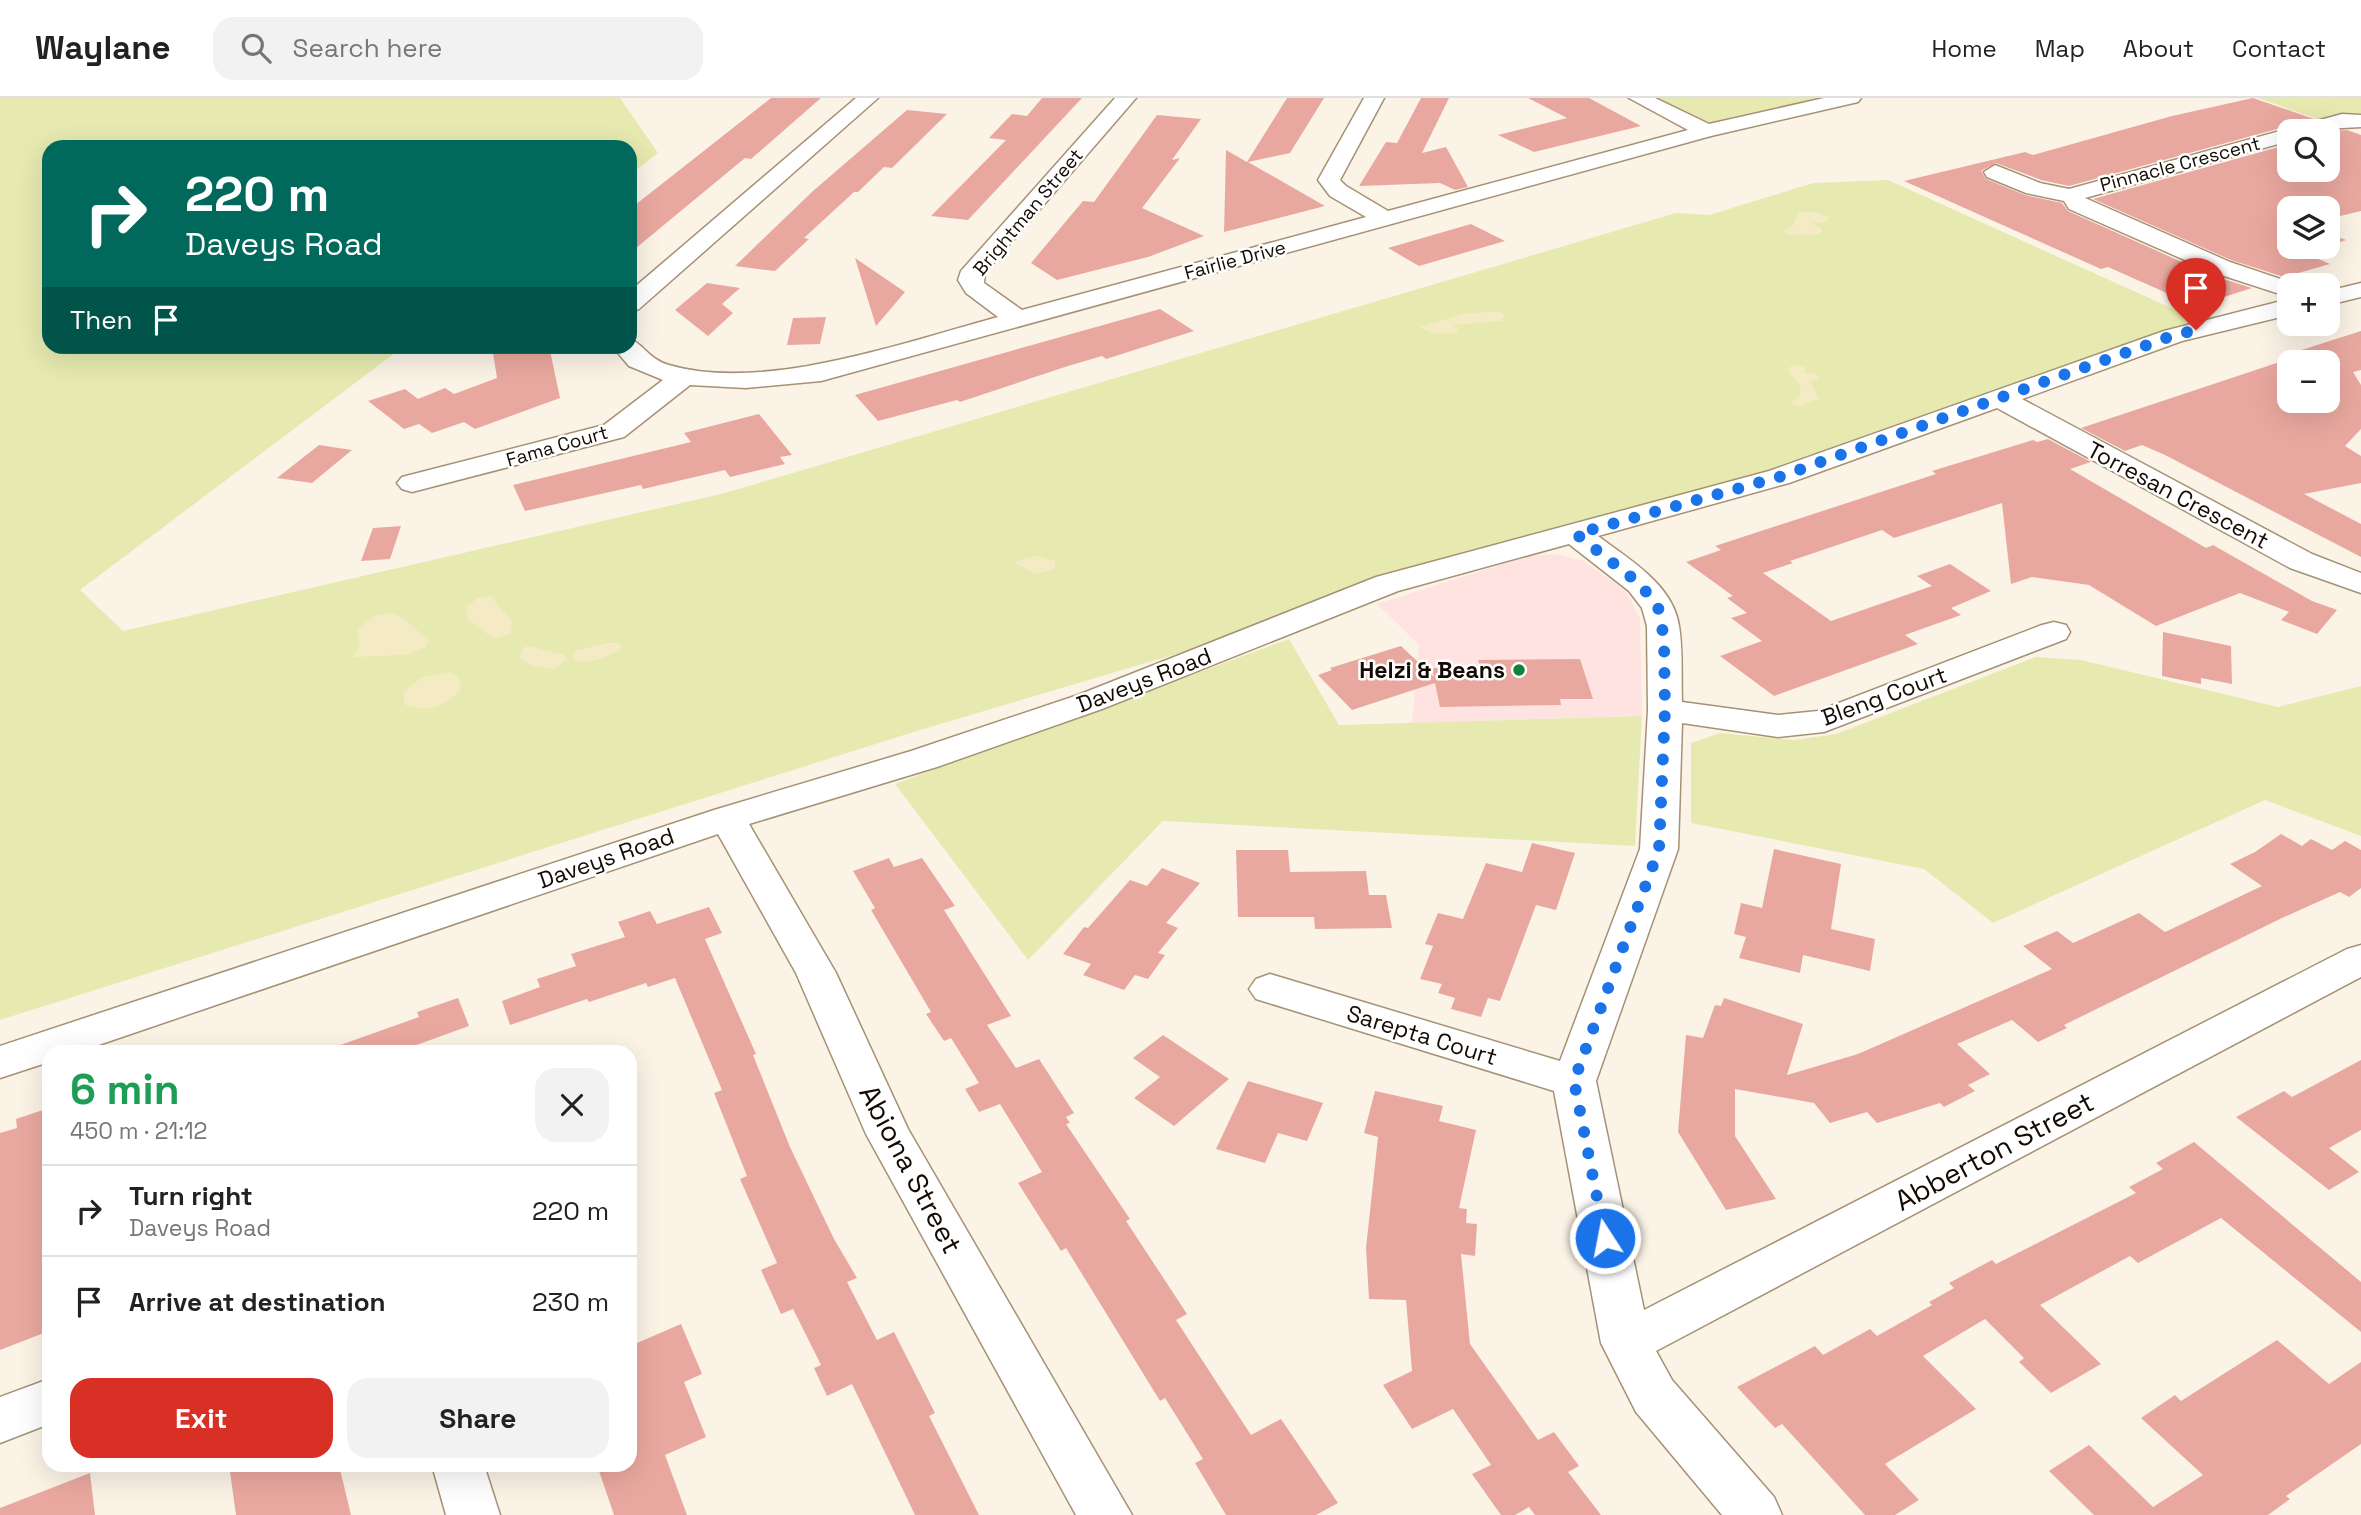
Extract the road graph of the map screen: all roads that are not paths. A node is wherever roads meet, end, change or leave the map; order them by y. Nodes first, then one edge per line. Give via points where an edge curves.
1 (868, 98) edge
2 (1126, 98) edge
3 (1374, 98) edge
4 (1639, 98) edge
5 (1851, 98) edge
6 (2340, 121) edge
7 (2361, 121) edge
8 (1707, 131) junction
9 (2277, 137) edge
10 (1995, 172) dead end
11 (2072, 196) junction
12 (1385, 219) junction
13 (2221, 267) junction
14 (2277, 286) edge
15 (2361, 290) edge
16 (2340, 296) edge
17 (637, 298) edge
18 (2277, 299) edge
19 (2277, 309) edge
20 (1017, 319) junction
21 (628, 354) edge
22 (685, 376) junction
23 (1999, 398) junction
24 (412, 483) dead end
25 (1576, 534) junction
26 (2361, 584) edge
27 (2054, 632) dead end
28 (1665, 710) junction
29 (727, 818) junction
30 (2361, 959) edge
31 (1270, 989) dead end
32 (51, 1045) edge
33 (42, 1048) edge
34 (0, 1062) edge
35 (1574, 1081) junction
36 (1626, 1343) junction
37 (42, 1404) edge
38 (0, 1420) edge
39 (460, 1472) edge
40 (473, 1515) edge
41 (1105, 1515) edge
42 (1755, 1515) edge

1 - 17 street
2 - 20 street, Brightman Street via 973,271 975,288
3 - 12 street via 1329,180 1338,191
4 - 8 street
5 - 8 street, Fairlie Drive
6 - 7 street
8 - 12 street, Fairlie Drive
9 - 11 street, Pinnacle Crescent
10 - 11 street, Pinnacle Crescent via 2034,188
11 - 13 street, Pinnacle Crescent via 2077,204
12 - 20 street, Fairlie Drive
13 - 14 street, Pinnacle Crescent
13 - 18 street, Pinnacle Crescent
15 - 16 street
19 - 23 street, Daveys Road via 2172,336
20 - 22 street, Fairlie Drive via 821,373 731,382
21 - 22 street, Fairlie Drive via 654,369
22 - 24 street, Fama Court via 614,431
23 - 25 street, Daveys Road via 1779,477
23 - 26 street, Torresan Crescent via 2301,561
25 - 28 street via 1640,584 1658,607 1663,626
25 - 29 street, Daveys Road via 1387,584 1090,702 924,759
27 - 28 street, Bleng Court via 1824,721 1777,726
28 - 35 street via 1659,849
29 - 32 street, Daveys Road
29 - 41 street, Abiona Street via 816,973 888,1134
30 - 36 street, Abberton Street
31 - 35 street, Sarepta Court
33 - 34 street, Daveys Road
35 - 36 street
36 - 42 street via 1654,1396
37 - 38 street
39 - 40 street

